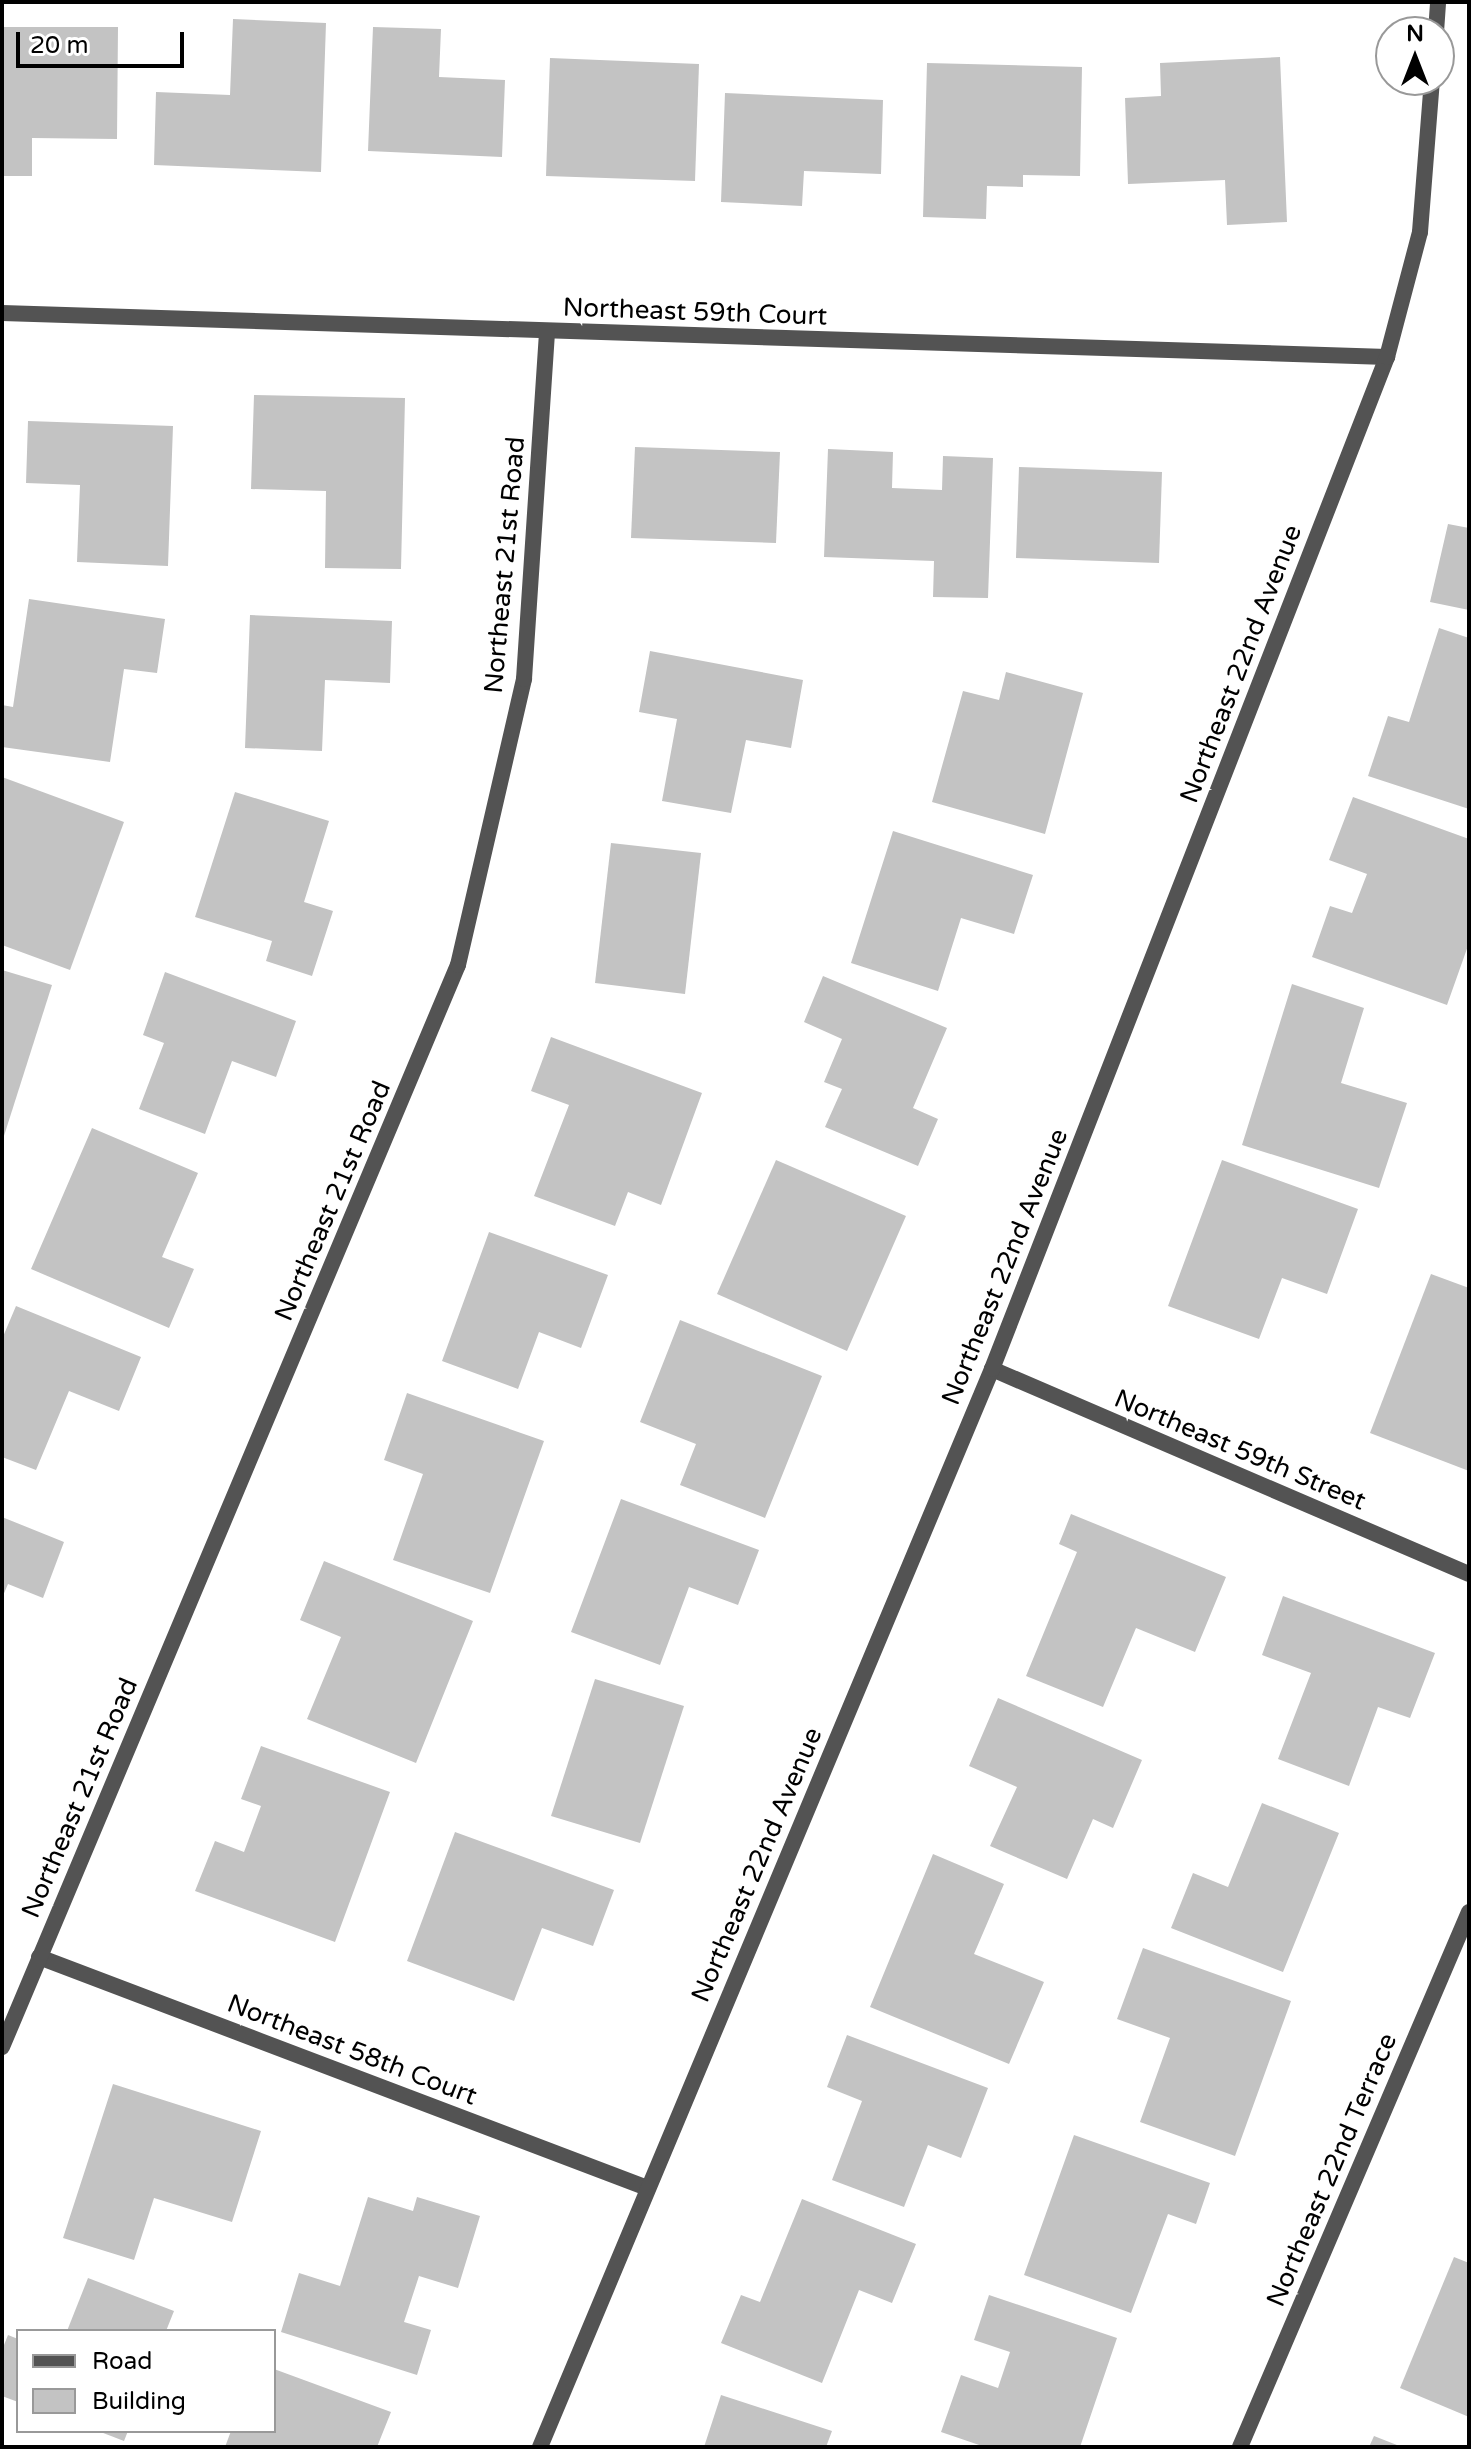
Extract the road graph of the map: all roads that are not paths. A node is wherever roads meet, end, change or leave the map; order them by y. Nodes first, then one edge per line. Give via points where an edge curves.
1 (1431, 96) edge
2 (2, 313) edge
3 (547, 332) junction
4 (1387, 357) junction
5 (992, 1369) junction
6 (1469, 1574) edge
7 (1469, 1912) edge
8 (39, 1957) junction
9 (2, 2047) edge
10 (647, 2188) junction
11 (540, 2447) edge
12 (1240, 2447) edge

1 - 4 street, Northeast 22nd Avenue via 1420,232
2 - 3 street, Northeast 59th Court
3 - 4 street, Northeast 59th Court
3 - 8 street, Northeast 21st Road via 524,679 458,965
4 - 5 street, Northeast 22nd Avenue
5 - 6 street, Northeast 59th Street
5 - 10 street, Northeast 22nd Avenue
7 - 12 street, Northeast 22nd Terrace
8 - 9 street, Northeast 21st Road
8 - 10 street, Northeast 58th Court
10 - 11 street, Northeast 22nd Avenue

